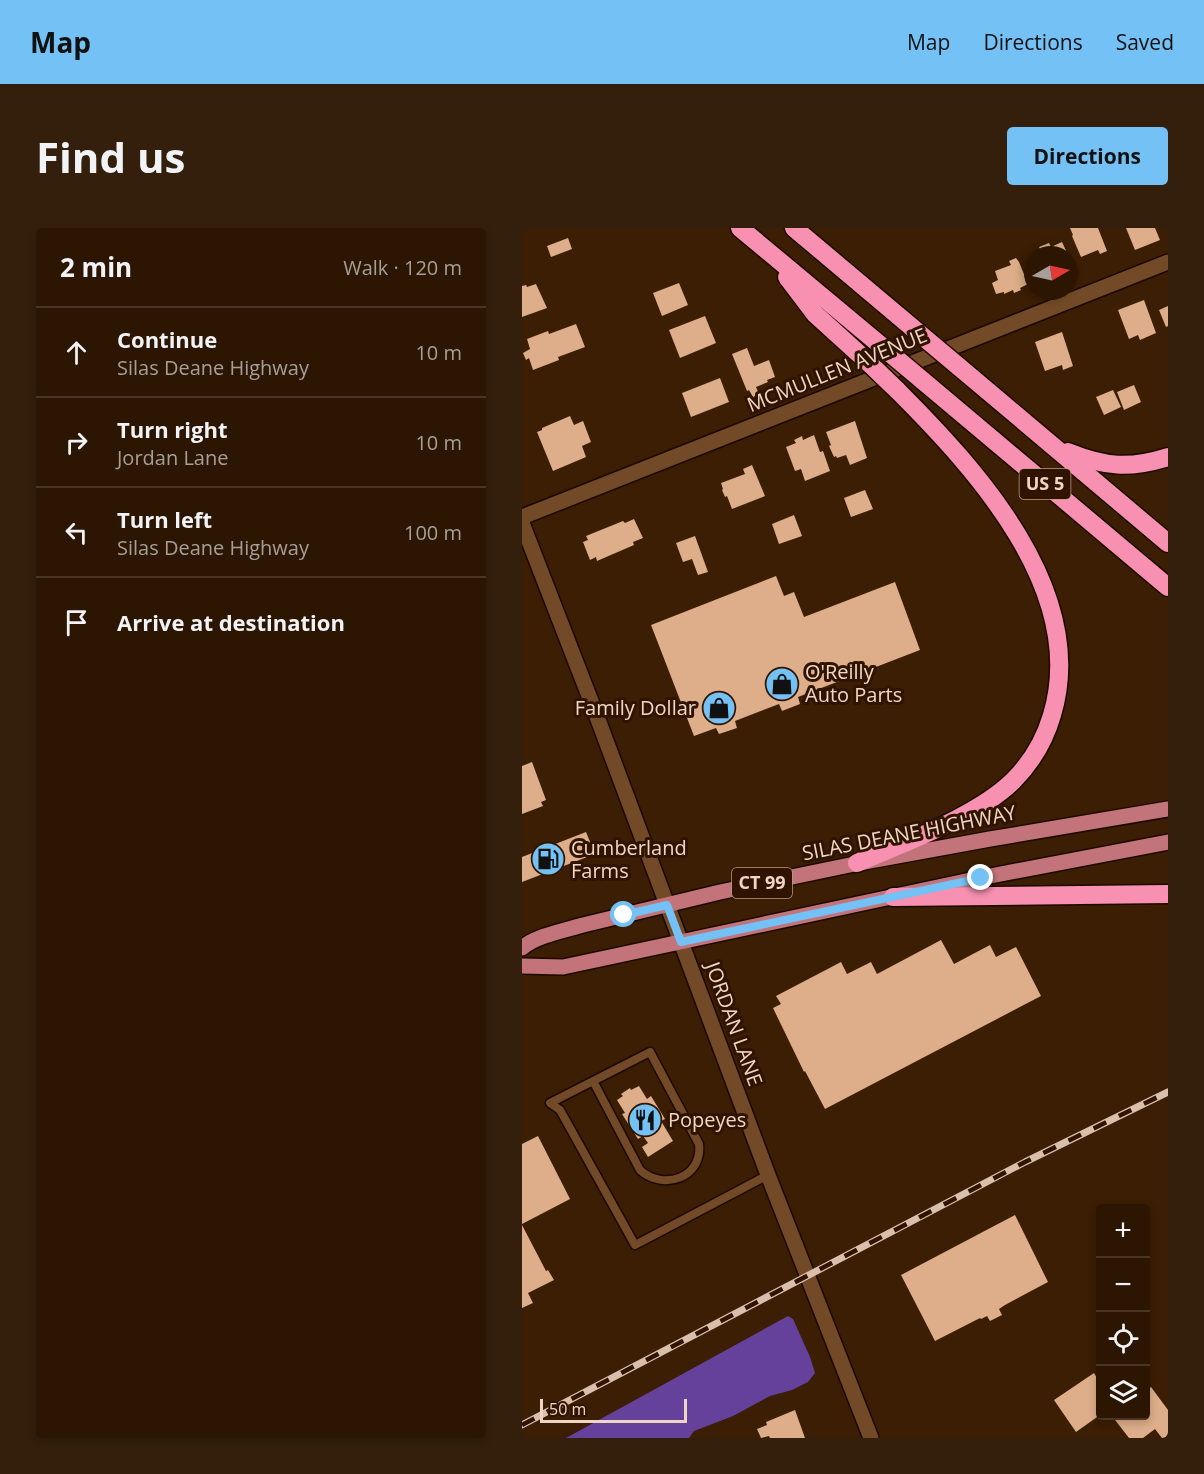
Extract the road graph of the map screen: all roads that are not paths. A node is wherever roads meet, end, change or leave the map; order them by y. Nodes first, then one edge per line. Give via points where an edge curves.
1 (740, 228) edge
2 (794, 228) edge
3 (768, 252) junction
4 (1168, 262) edge
5 (1047, 441) junction
6 (1168, 457) edge
7 (522, 517) edge
8 (522, 523) edge
9 (1168, 543) edge
10 (1168, 587) edge
11 (1168, 808) edge
12 (1168, 842) edge
13 (857, 863) junction
14 (1168, 894) edge
15 (893, 897) junction
16 (667, 905) junction
17 (681, 942) junction
18 (522, 948) edge
19 (522, 966) edge
20 (593, 1081) junction
21 (768, 1175) junction
22 (871, 1438) edge

1 - 3 highway, US 5
2 - 5 highway, US 5, bridge
3 - 10 highway, US 5, bridge
3 - 13 highway, bridge via 815,314 897,390 974,474 1029,556 1043,585 1059,645 1055,705 1046,732 1013,781 958,818
4 - 7 street, MCMULLEN AVENUE
5 - 6 highway via 1083,458 1118,465 1141,465
5 - 9 highway, US 5
8 - 16 street, JORDAN LANE
11 - 13 main road, SILAS DEANE HIGHWAY / CT 99
12 - 15 main road, CT 99
13 - 16 main road, SILAS DEANE HIGHWAY / CT 99
14 - 15 highway
15 - 17 main road, CT 99
16 - 17 street, JORDAN LANE
16 - 18 main road, SILAS DEANE HIGHWAY / CT 99 via 556,933
17 - 19 main road, CT 99 via 563,967
17 - 21 street, JORDAN LANE
20 - 20 lane via 646,1176 663,1181 690,1172 698,1161 699,1144 650,1052
20 - 21 lane via 550,1102 560,1110 635,1245
21 - 22 street, JORDAN LANE

